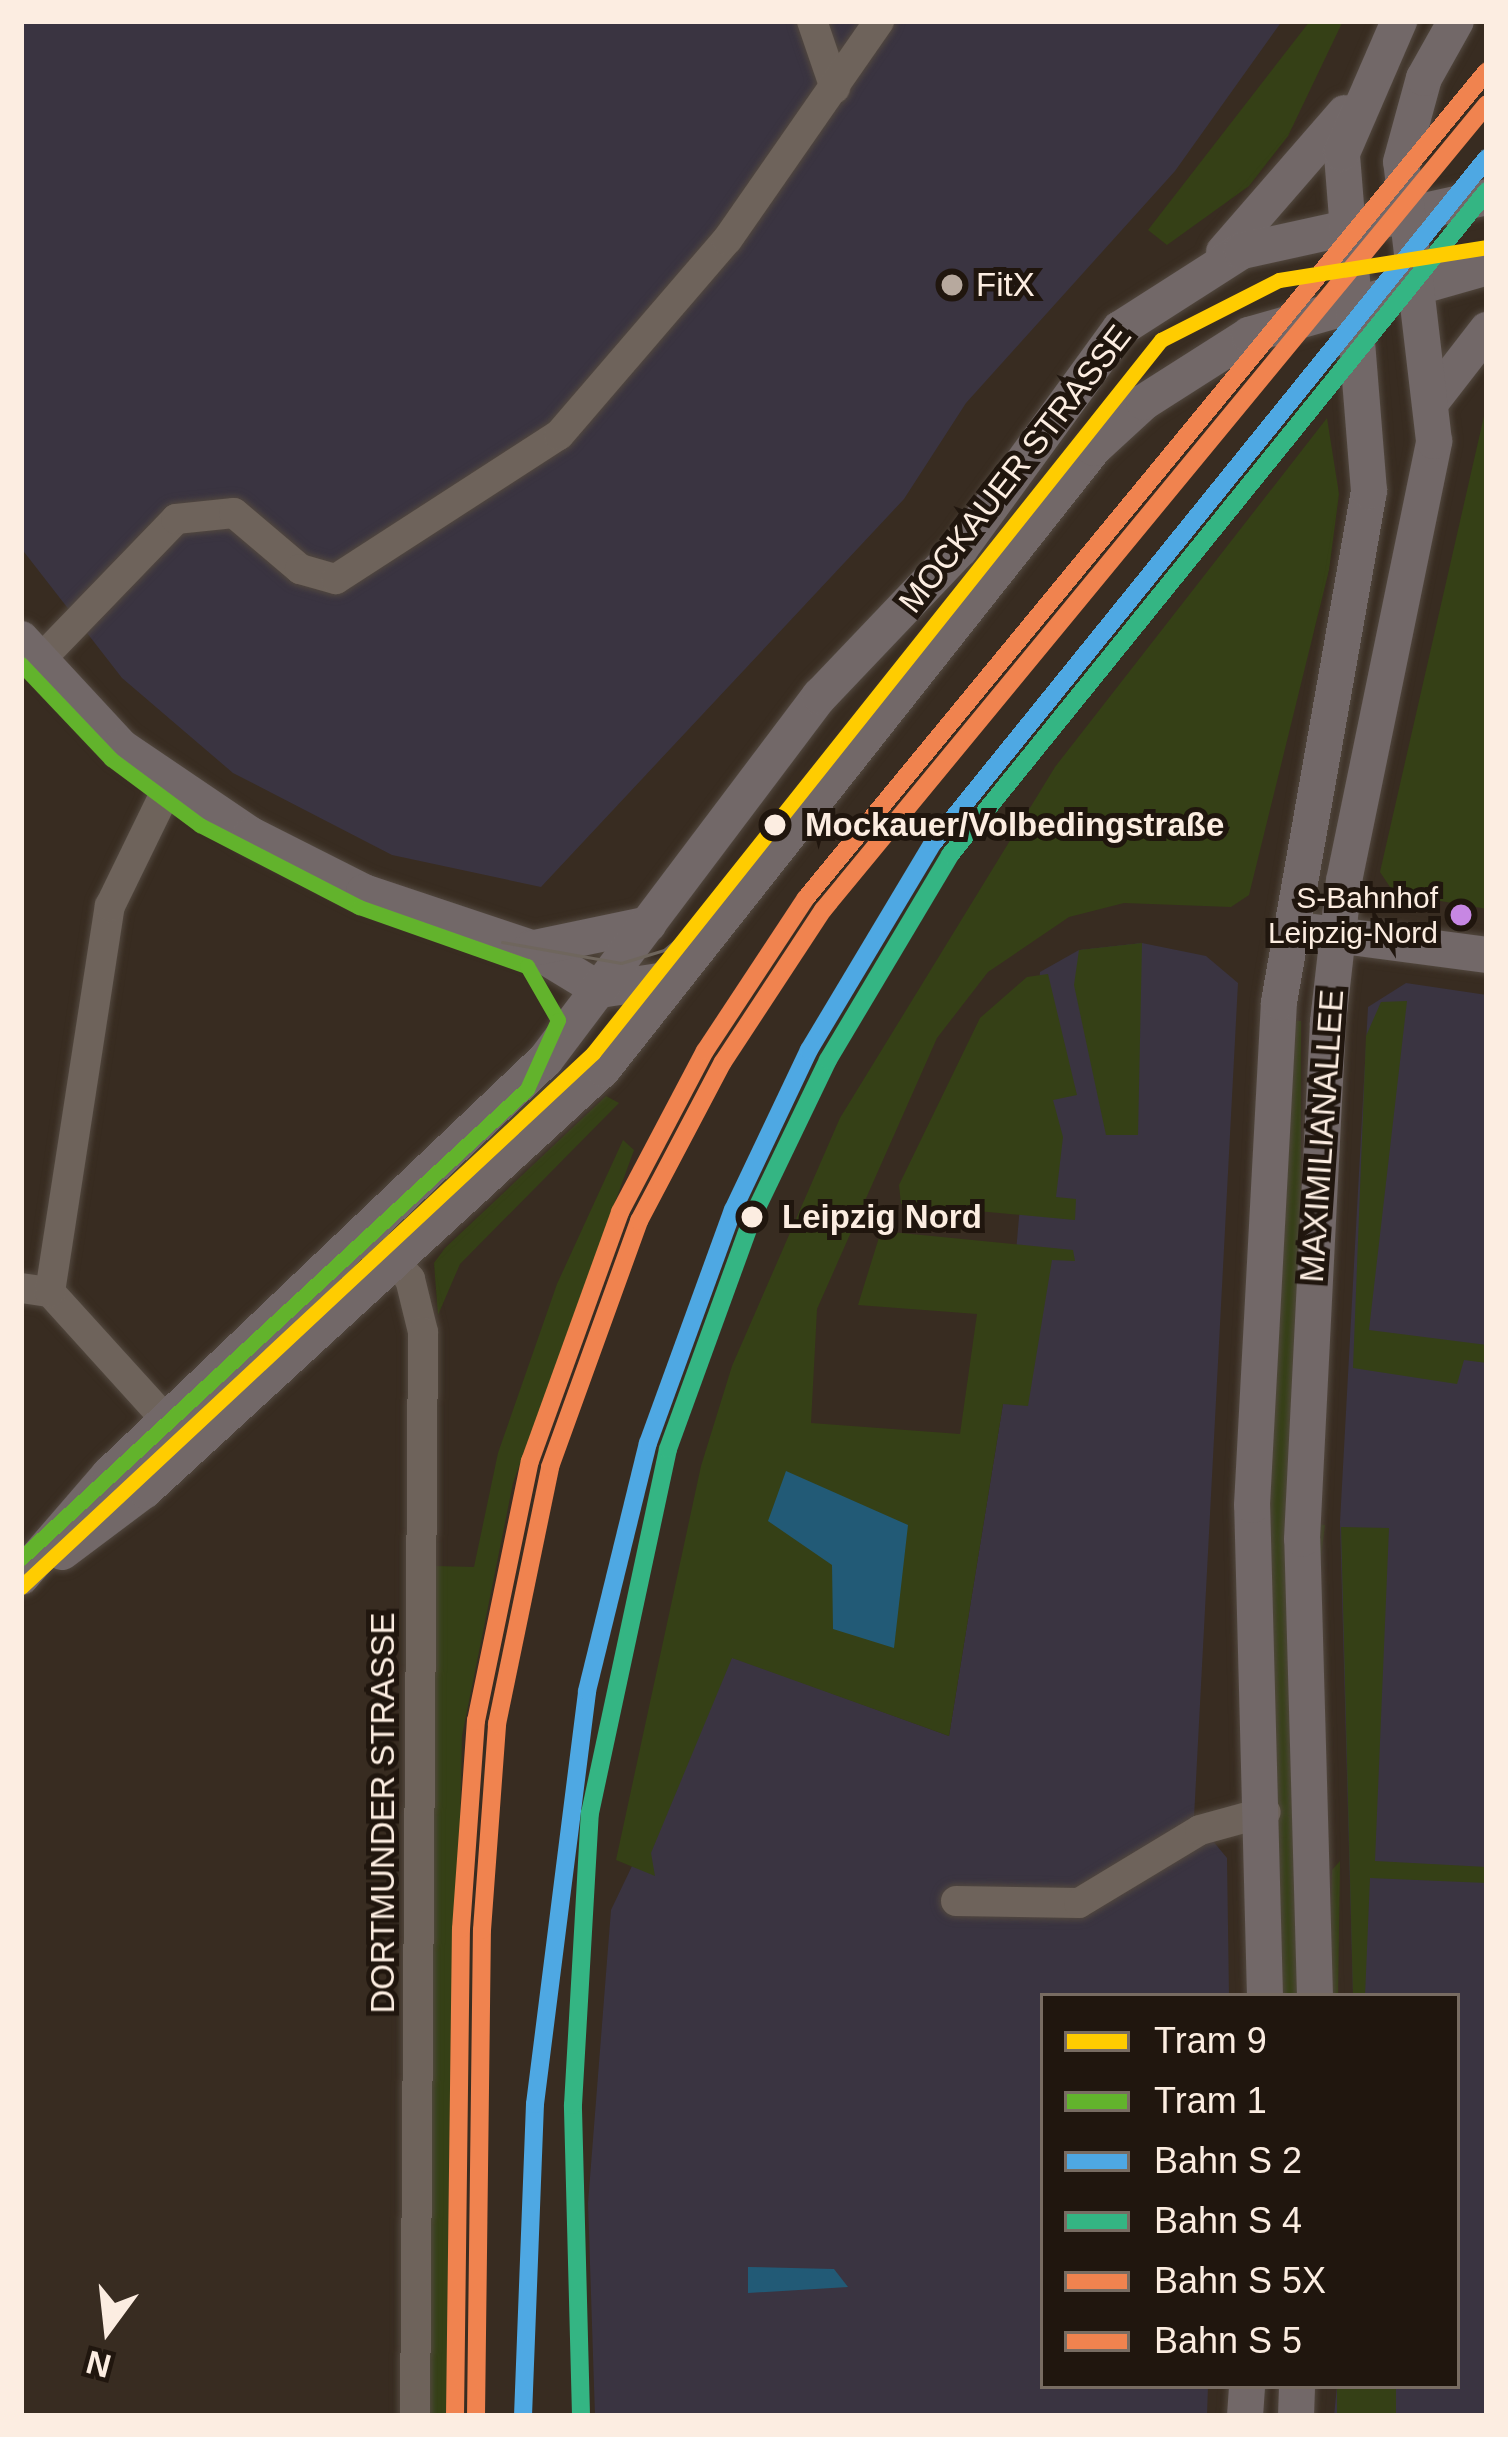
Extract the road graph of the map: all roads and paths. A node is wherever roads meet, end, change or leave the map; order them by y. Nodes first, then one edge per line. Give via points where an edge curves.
1 (812, 21) edge
2 (879, 21) edge
3 (1399, 21) edge
4 (1456, 21) edge
5 (1363, 85) junction
6 (835, 88) junction
7 (1487, 197) edge
8 (1403, 216) junction
9 (1342, 226) junction
10 (1210, 265) junction
11 (1487, 266) edge
12 (1415, 286) junction
13 (1352, 303) junction
14 (1487, 330) edge
15 (1436, 398) junction
16 (31, 650) edge
17 (170, 785) junction
18 (649, 924) junction
19 (1286, 931) junction
20 (1336, 934) junction
21 (531, 948) junction
22 (1487, 955) edge
23 (672, 980) junction
24 (600, 990) junction
25 (586, 1084) junction
26 (366, 1230) junction
27 (394, 1261) junction
28 (35, 1290) edge
29 (167, 1421) junction
30 (21, 1580) edge
31 (1266, 1812) junction
32 (956, 1900) dead end
33 (1265, 1993) edge
34 (1315, 1993) edge
35 (415, 2416) edge

1 - 6 street
2 - 6 street
3 - 5 main road
4 - 8 main road, MAXIMILIANALLEE via 1424,78 1404,140
5 - 9 main road, MAXIMILIANALLEE via 1342,153
5 - 10 main road
6 - 16 street via 614,383 560,435 336,579 300,569 234,513 176,519
7 - 8 main road, MOCKAUER STRASSE
8 - 9 main road, MOCKAUER STRASSE
8 - 12 main road, MAXIMILIANALLEE
9 - 10 main road, MOCKAUER STRASSE
9 - 13 main road, MAXIMILIANALLEE
10 - 18 main road, MOCKAUER STRASSE via 1120,328 960,549 820,696
11 - 12 main road, MOCKAUER STRASSE
12 - 13 main road, MOCKAUER STRASSE
12 - 15 main road, MAXIMILIANALLEE
13 - 19 main road, MAXIMILIANALLEE via 1367,415 1363,542
13 - 23 main road, MOCKAUER STRASSE via 1288,321 1179,376 1094,448
14 - 15 main road
15 - 20 main road, MAXIMILIANALLEE via 1408,603
16 - 17 main road
17 - 21 main road via 364,892
17 - 28 street via 110,906
18 - 21 main road
18 - 24 main road, MOCKAUER STRASSE
19 - 20 main road
19 - 31 main road, MAXIMILIANALLEE via 1252,1505
20 - 22 main road
20 - 34 main road, MAXIMILIANALLEE via 1302,1520
21 - 24 main road
23 - 24 main road
23 - 25 main road, MOCKAUER STRASSE
24 - 25 main road
24 - 26 main road, MOCKAUER STRASSE via 546,1059
25 - 27 main road, MOCKAUER STRASSE
26 - 27 street, DORTMUNDER STRASSE
26 - 29 main road, MOCKAUER STRASSE
27 - 30 main road, MOCKAUER STRASSE via 145,1490
27 - 35 street, DORTMUNDER STRASSE via 423,1332
28 - 29 street
29 - 30 main road, MOCKAUER STRASSE
31 - 32 street via 1201,1830 1079,1903
31 - 33 main road, MAXIMILIANALLEE

